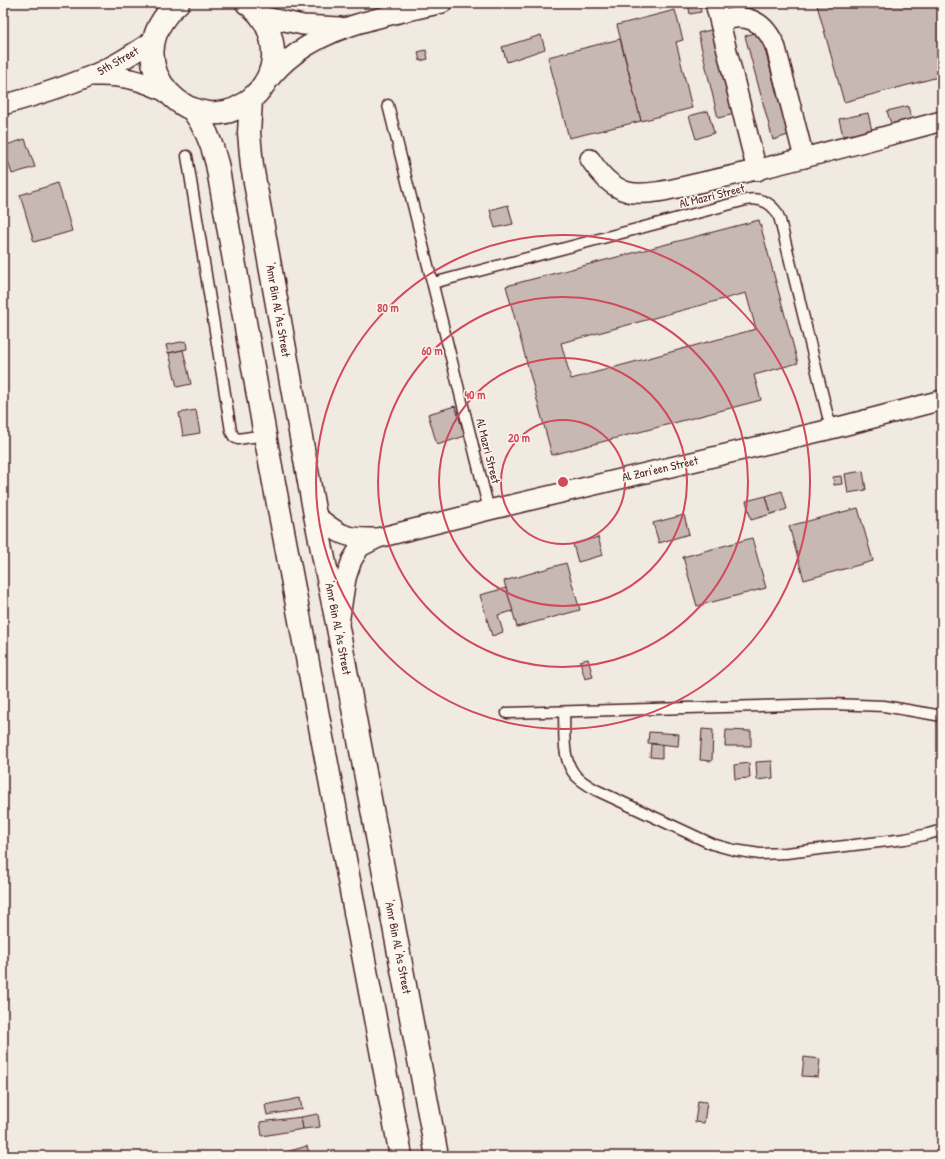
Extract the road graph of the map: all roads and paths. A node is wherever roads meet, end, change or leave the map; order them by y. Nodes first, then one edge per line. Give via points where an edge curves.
1 (178, 3) edge
2 (442, 3) edge
3 (715, 3) edge
4 (253, 7) edge
5 (720, 21) junction
6 (158, 22) edge
7 (345, 27) junction
8 (90, 76) junction
9 (266, 83) junction
10 (168, 93) junction
11 (251, 100) junction
12 (3, 105) edge
13 (388, 105) dead end
14 (192, 109) junction
15 (942, 121) edge
16 (187, 156) dead end
17 (804, 158) junction
18 (590, 159) dead end
19 (757, 171) junction
20 (433, 282) junction
21 (942, 400) edge
22 (831, 429) junction
23 (265, 435) junction
24 (489, 510) junction
25 (315, 515) junction
26 (378, 538) junction
27 (338, 628) junction
28 (564, 712) junction
29 (507, 713) dead end
30 (942, 716) edge
31 (942, 830) edge
32 (401, 1156) edge
33 (437, 1156) edge

1 - 6 main road
2 - 7 street
3 - 5 street
4 - 7 street via 303,25
4 - 9 main road via 267,26 273,48 273,60
5 - 17 street via 743,17 754,21 772,37
5 - 19 street
6 - 8 street, 5th Street via 129,55
6 - 10 main road via 152,51 154,68
7 - 9 street via 310,43 294,54
8 - 10 street, 5th Street via 138,80
8 - 12 street
9 - 11 main road
10 - 14 main road
11 - 14 main road via 233,110 223,112 212,113
11 - 25 main road, 'Amr Bin Al 'As Street via 249,133 252,166
13 - 20 lane, Al Mazri Street
14 - 23 main road via 208,135 217,164
15 - 17 street
16 - 23 lane via 231,431 238,439
17 - 19 street
18 - 19 street via 601,175 615,186 629,192 669,190
20 - 22 lane, Al Mazri Street via 746,200 765,201 775,209 780,220
20 - 24 lane, Al Mazri Street
21 - 22 street, Al Zari'een Street
22 - 24 street, Al Zari'een Street
23 - 32 main road
24 - 26 street, Al Zari'een Street
25 - 26 street, Al Zari'een Street via 334,530 347,536
25 - 27 main road, 'Amr Bin Al 'As Street
26 - 27 street, Al Zari'een Street via 360,547 352,560 346,578
27 - 33 main road, 'Amr Bin Al 'As Street
28 - 29 lane
28 - 30 lane via 832,704 884,706
28 - 31 lane via 566,754 575,775 584,783 645,814 712,844 760,854 786,853 905,839

